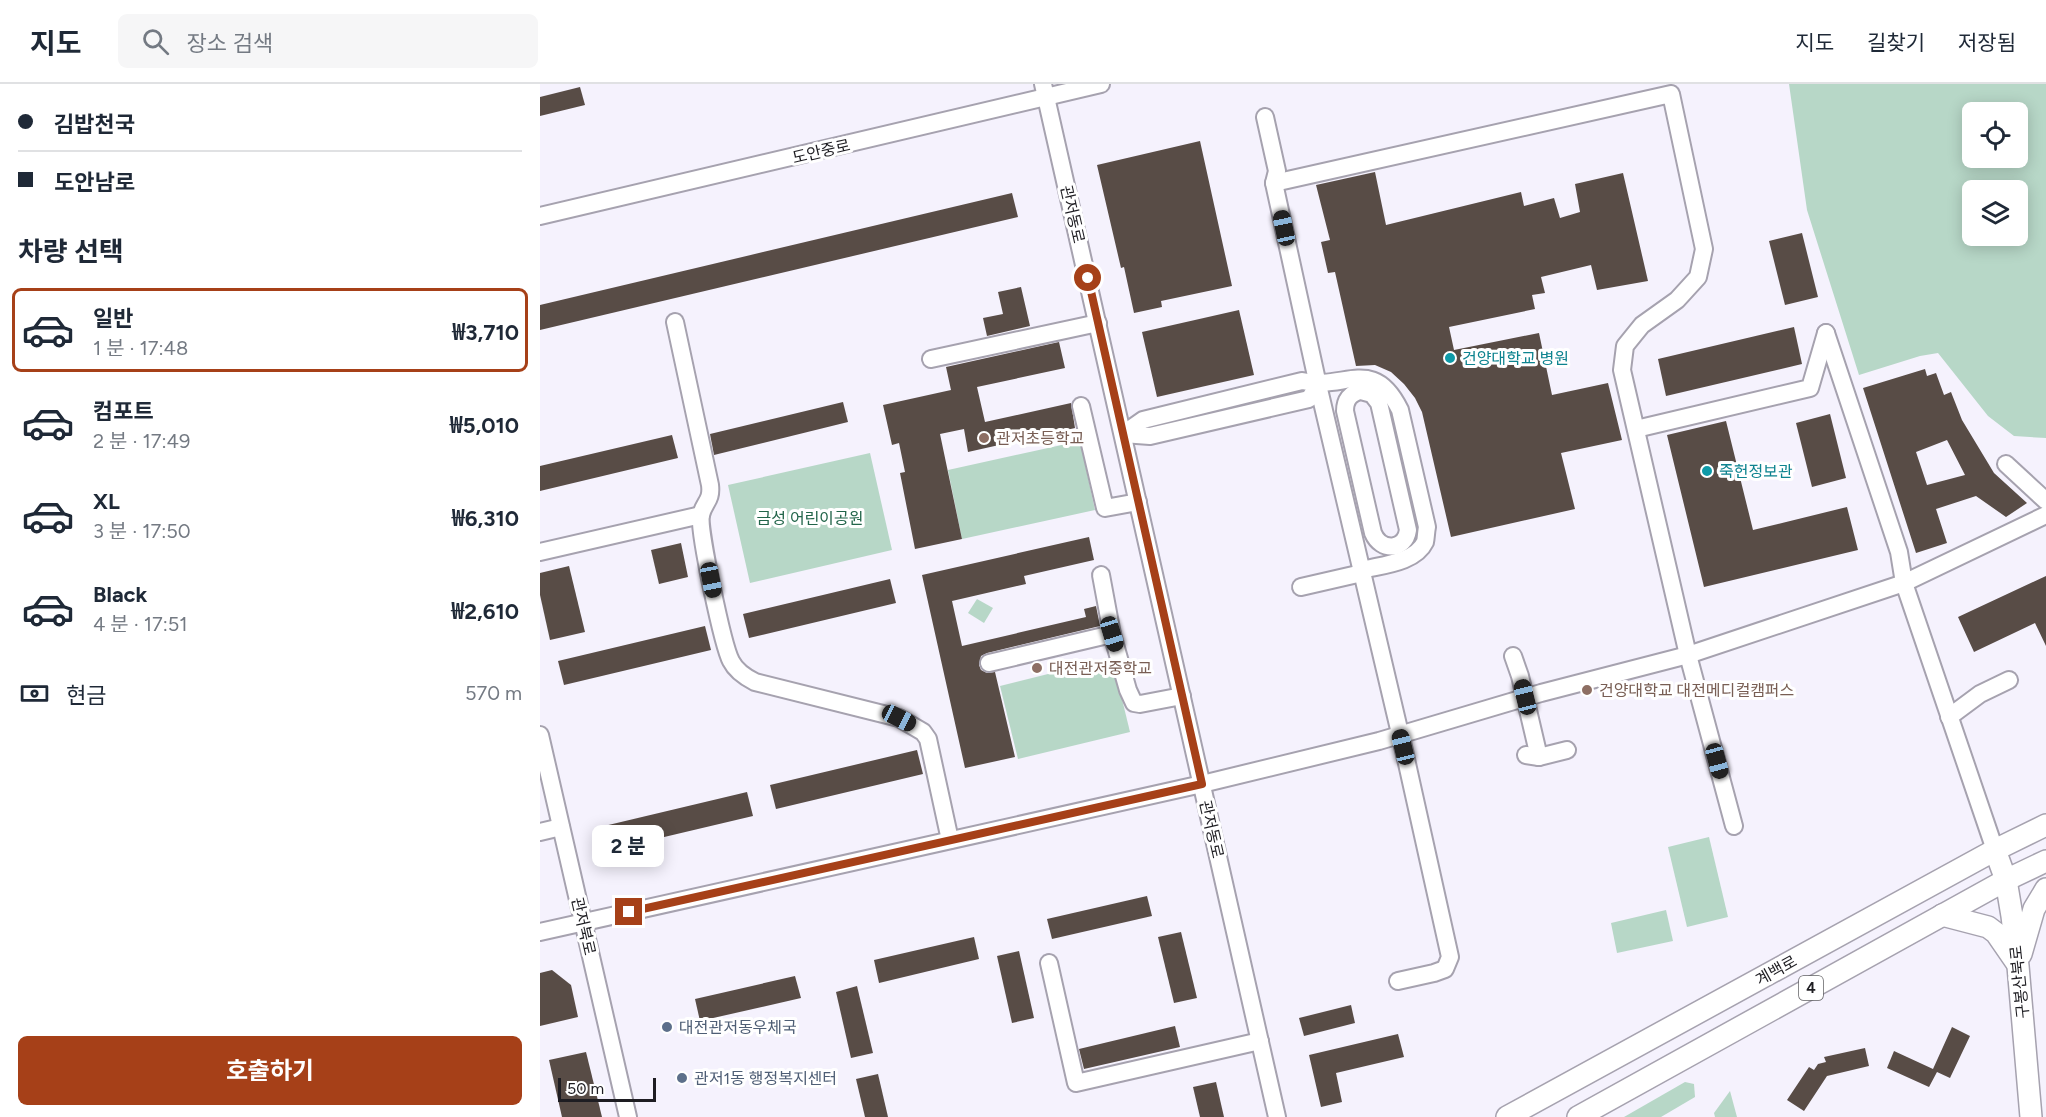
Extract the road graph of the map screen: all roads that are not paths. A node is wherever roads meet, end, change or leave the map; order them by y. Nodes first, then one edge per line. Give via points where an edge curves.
1 (1101, 84) edge
2 (1045, 91) edge
3 (1265, 117) dead end
4 (1274, 183) junction
5 (540, 216) edge
6 (675, 322) dead end
7 (1098, 323) junction
8 (931, 359) dead end
9 (1318, 385) junction
10 (1368, 389) junction
11 (1081, 406) dead end
12 (1636, 429) junction
13 (1123, 434) junction
14 (2006, 464) dead end
15 (2046, 501) edge
16 (1138, 502) junction
17 (701, 515) junction
18 (2046, 515) edge
19 (540, 552) edge
20 (1362, 572) junction
21 (1101, 575) dead end
22 (1904, 583) junction
23 (1301, 587) dead end
24 (1112, 634) junction
25 (1688, 655) junction
26 (1513, 656) dead end
27 (989, 663) dead end
28 (2009, 680) dead end
29 (1182, 696) junction
30 (1525, 697) junction
31 (1949, 717) junction
32 (1400, 734) junction
33 (540, 735) edge
34 (1567, 750) dead end
35 (1202, 784) junction
36 (2046, 825) edge
37 (1734, 826) dead end
38 (561, 827) junction
39 (540, 832) edge
40 (950, 840) junction
41 (1995, 850) junction
42 (2046, 861) edge
43 (2006, 880) junction
44 (2046, 889) edge
45 (1942, 915) junction
46 (583, 922) junction
47 (540, 932) edge
48 (1049, 963) dead end
49 (2018, 966) junction
50 (1398, 981) dead end
51 (1260, 1041) junction
52 (628, 1117) edge
53 (1278, 1117) edge
54 (1507, 1117) edge
55 (1578, 1117) edge
56 (2031, 1117) edge

1 - 2 street, 도안중로
2 - 5 street, 도안중로
2 - 7 street, 관저동로
3 - 4 street via 1277,171
4 - 9 street
4 - 12 street via 1671,94 1704,249 1698,277 1677,300 1642,325 1625,346 1622,370
6 - 17 street via 711,490
7 - 8 street
7 - 13 street, 관저동로
9 - 10 street via 1353,378
9 - 13 street via 1302,381 1143,420
9 - 20 street
10 - 10 street via 1351,395 1345,411 1373,533 1379,543 1395,547 1408,530
10 - 20 street via 1371,379 1383,385 1400,410 1427,527 1425,542 1414,554
11 - 16 street via 1104,508
12 - 22 street via 1810,388 1826,333 1899,552
12 - 25 street
13 - 16 street, 관저동로
14 - 15 street
16 - 29 street, 관저동로
17 - 19 street
17 - 40 street via 715,600 732,663 754,682 899,718 923,732 928,739
18 - 22 street
20 - 23 street
20 - 32 street
21 - 24 street
22 - 25 street
22 - 31 street
24 - 27 street
24 - 29 street via 1134,703
25 - 30 street
25 - 37 street
26 - 30 street
28 - 31 street via 1980,694
29 - 35 street, 관저동로
30 - 32 street
30 - 34 street via 1533,756
31 - 41 street
32 - 35 street
32 - 50 street via 1450,957 1445,969
33 - 38 street, 관저북로
35 - 40 street
35 - 51 street, 관저동로
36 - 41 main road, 계백로 / 4
38 - 39 street
38 - 46 street, 관저북로
40 - 46 street
41 - 43 main road, 구봉산북로
41 - 54 main road, 계백로 / 4
42 - 43 main road, 계백로 / 4
43 - 45 main road, 계백로 / 4
43 - 49 main road, 구봉산북로
44 - 49 main road via 2034,909
45 - 49 main road via 1988,927
45 - 55 main road, 계백로 / 4
46 - 47 street
46 - 52 street, 관저북로
48 - 51 street via 1076,1083
49 - 56 main road, 구봉산북로
51 - 53 street, 관저동로

